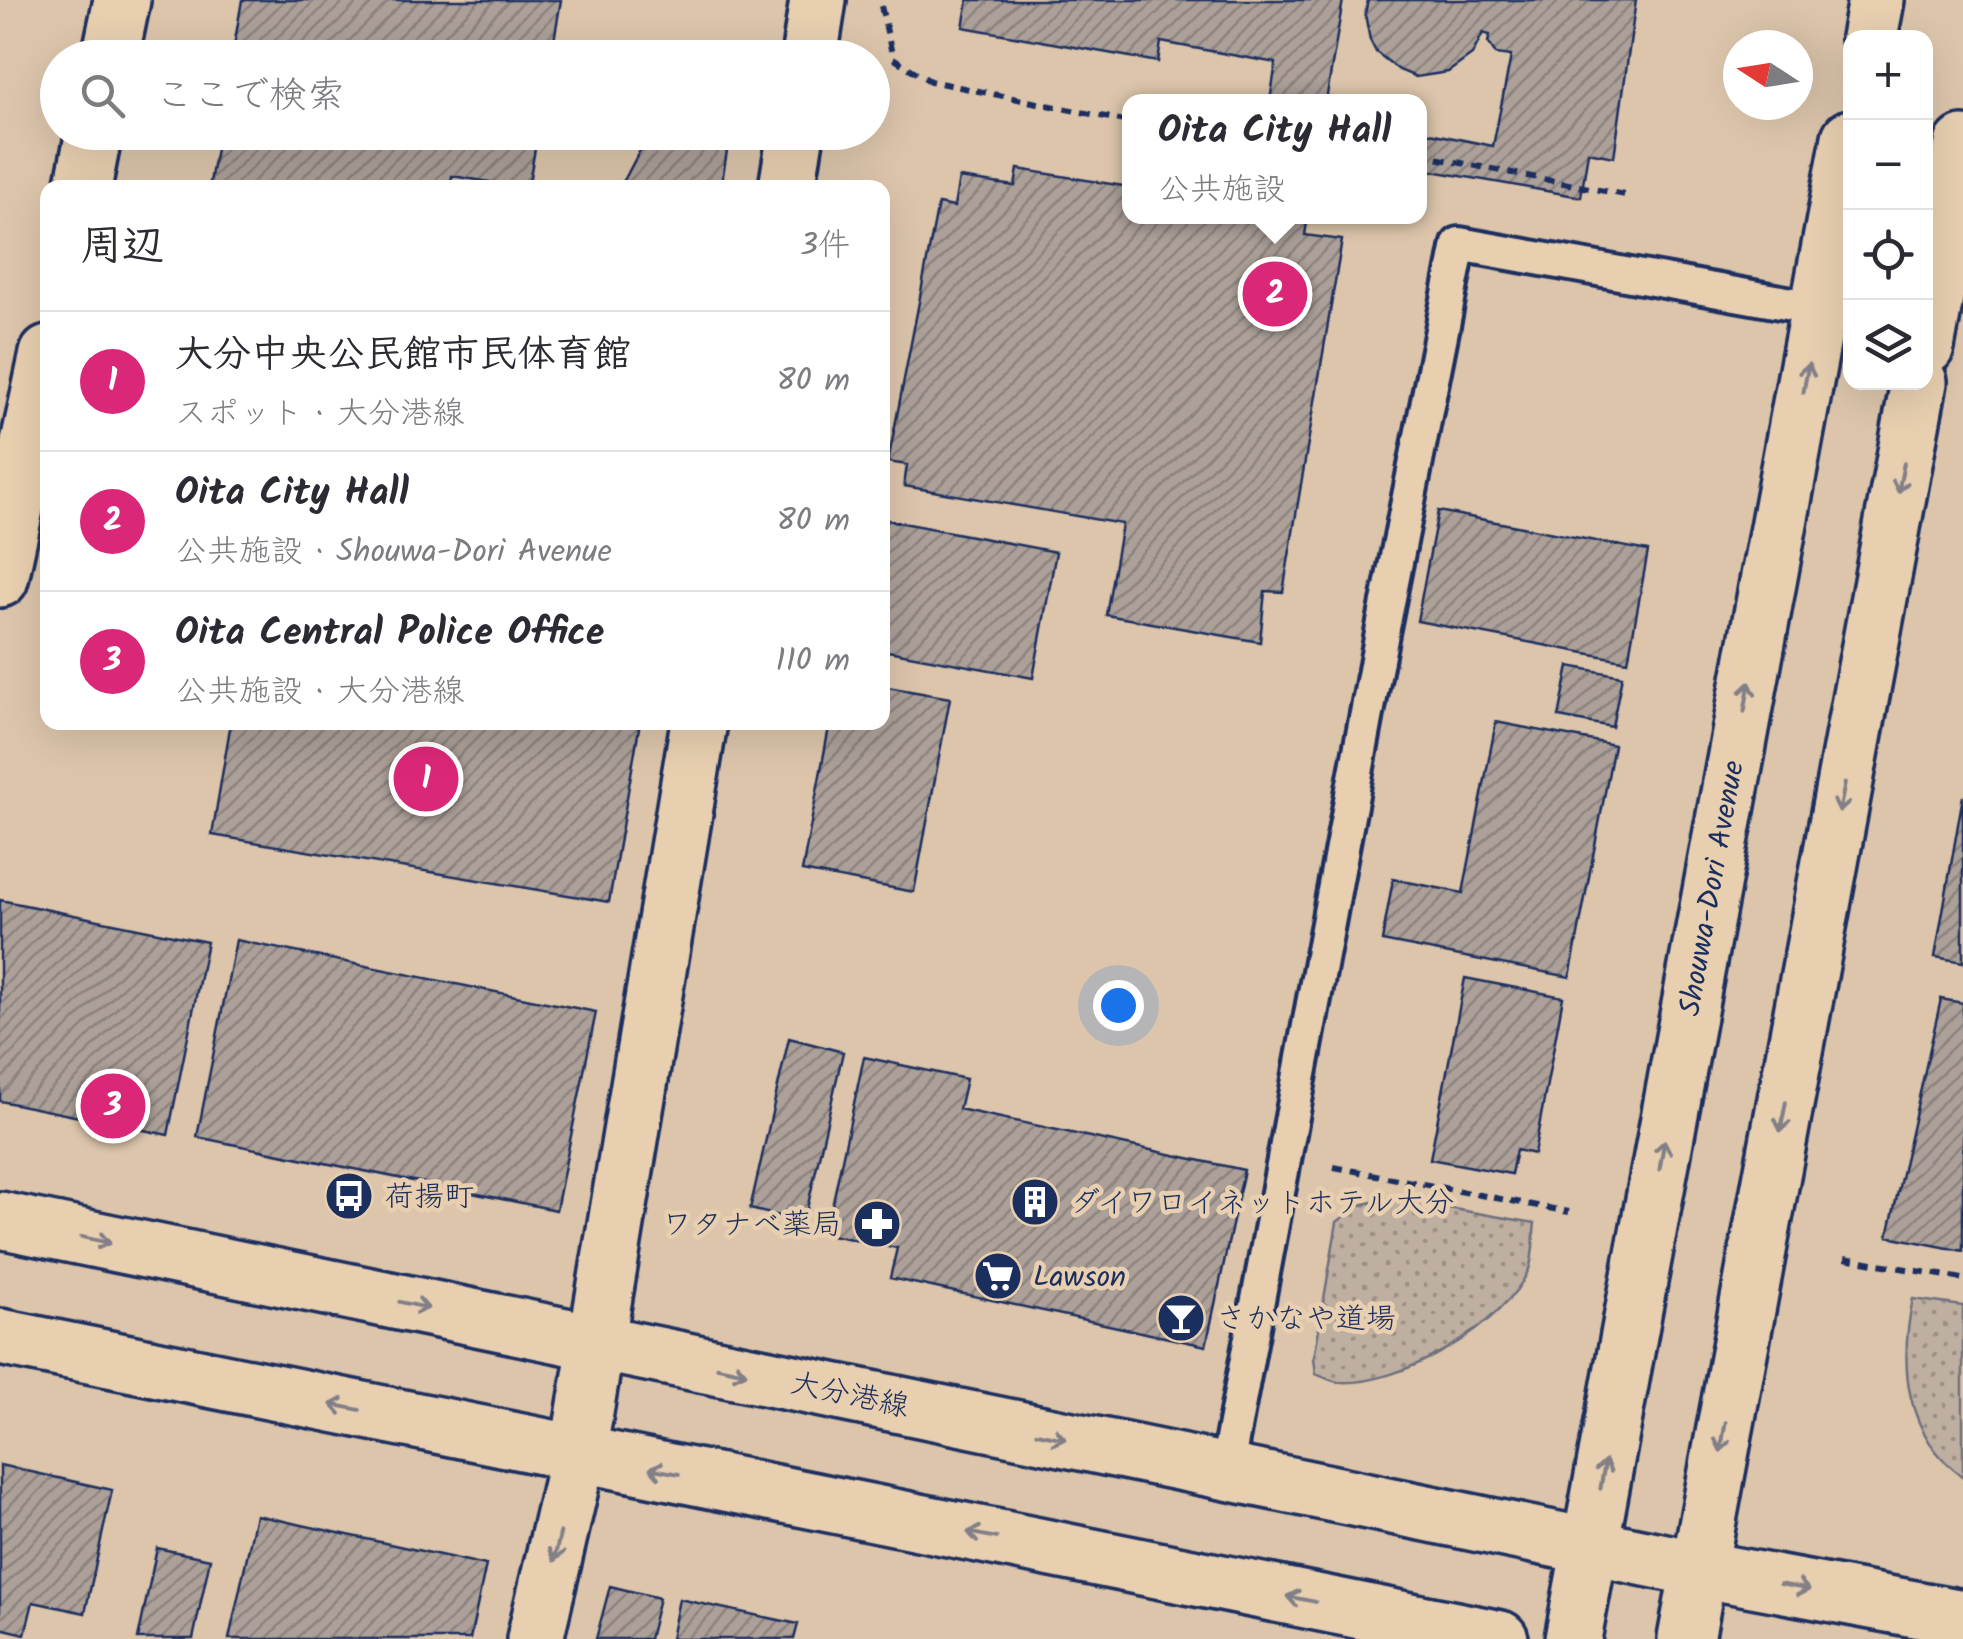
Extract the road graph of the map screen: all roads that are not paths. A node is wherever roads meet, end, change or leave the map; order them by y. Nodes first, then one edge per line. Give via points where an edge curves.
1 (122, 0) edge
2 (818, 0) edge
3 (1876, 0) edge
4 (1870, 30) edge
5 (114, 40) edge
6 (811, 40) edge
7 (1963, 144) edge
8 (90, 150) edge
9 (793, 150) edge
10 (1843, 177) edge
11 (84, 180) edge
12 (788, 180) edge
13 (1819, 309) junction
14 (1933, 309) edge
15 (1918, 390) edge
16 (40, 392) edge
17 (0, 579) edge
18 (697, 730) edge
19 (0, 1220) edge
20 (0, 1338) edge
21 (596, 1342) junction
22 (578, 1454) junction
23 (1226, 1472) junction
24 (1590, 1546) junction
25 (1699, 1569) junction
26 (1963, 1618) edge
27 (535, 1639) edge
28 (1500, 1639) edge
29 (1573, 1639) edge
30 (1686, 1639) edge

1 - 5 main road
2 - 6 main road
3 - 4 main road
7 - 14 main road
8 - 11 main road
9 - 12 main road
10 - 13 main road, Shouwa-Dori Avenue
13 - 23 lane via 1458,244
24 -> 13 main road, Shouwa-Dori Avenue
15 -> 25 main road
16 - 17 main road
18 - 21 main road
19 -> 21 main road, 大分港線
22 -> 20 main road
21 - 22 main road
21 -> 23 main road, 大分港線
22 -> 27 main road
28 -> 22 main road
23 - 24 main road, 大分港線
24 - 25 main road, 大分港線
24 - 29 main road, Shouwa-Dori Avenue
25 -> 26 main road, 大分港線
25 - 30 main road

